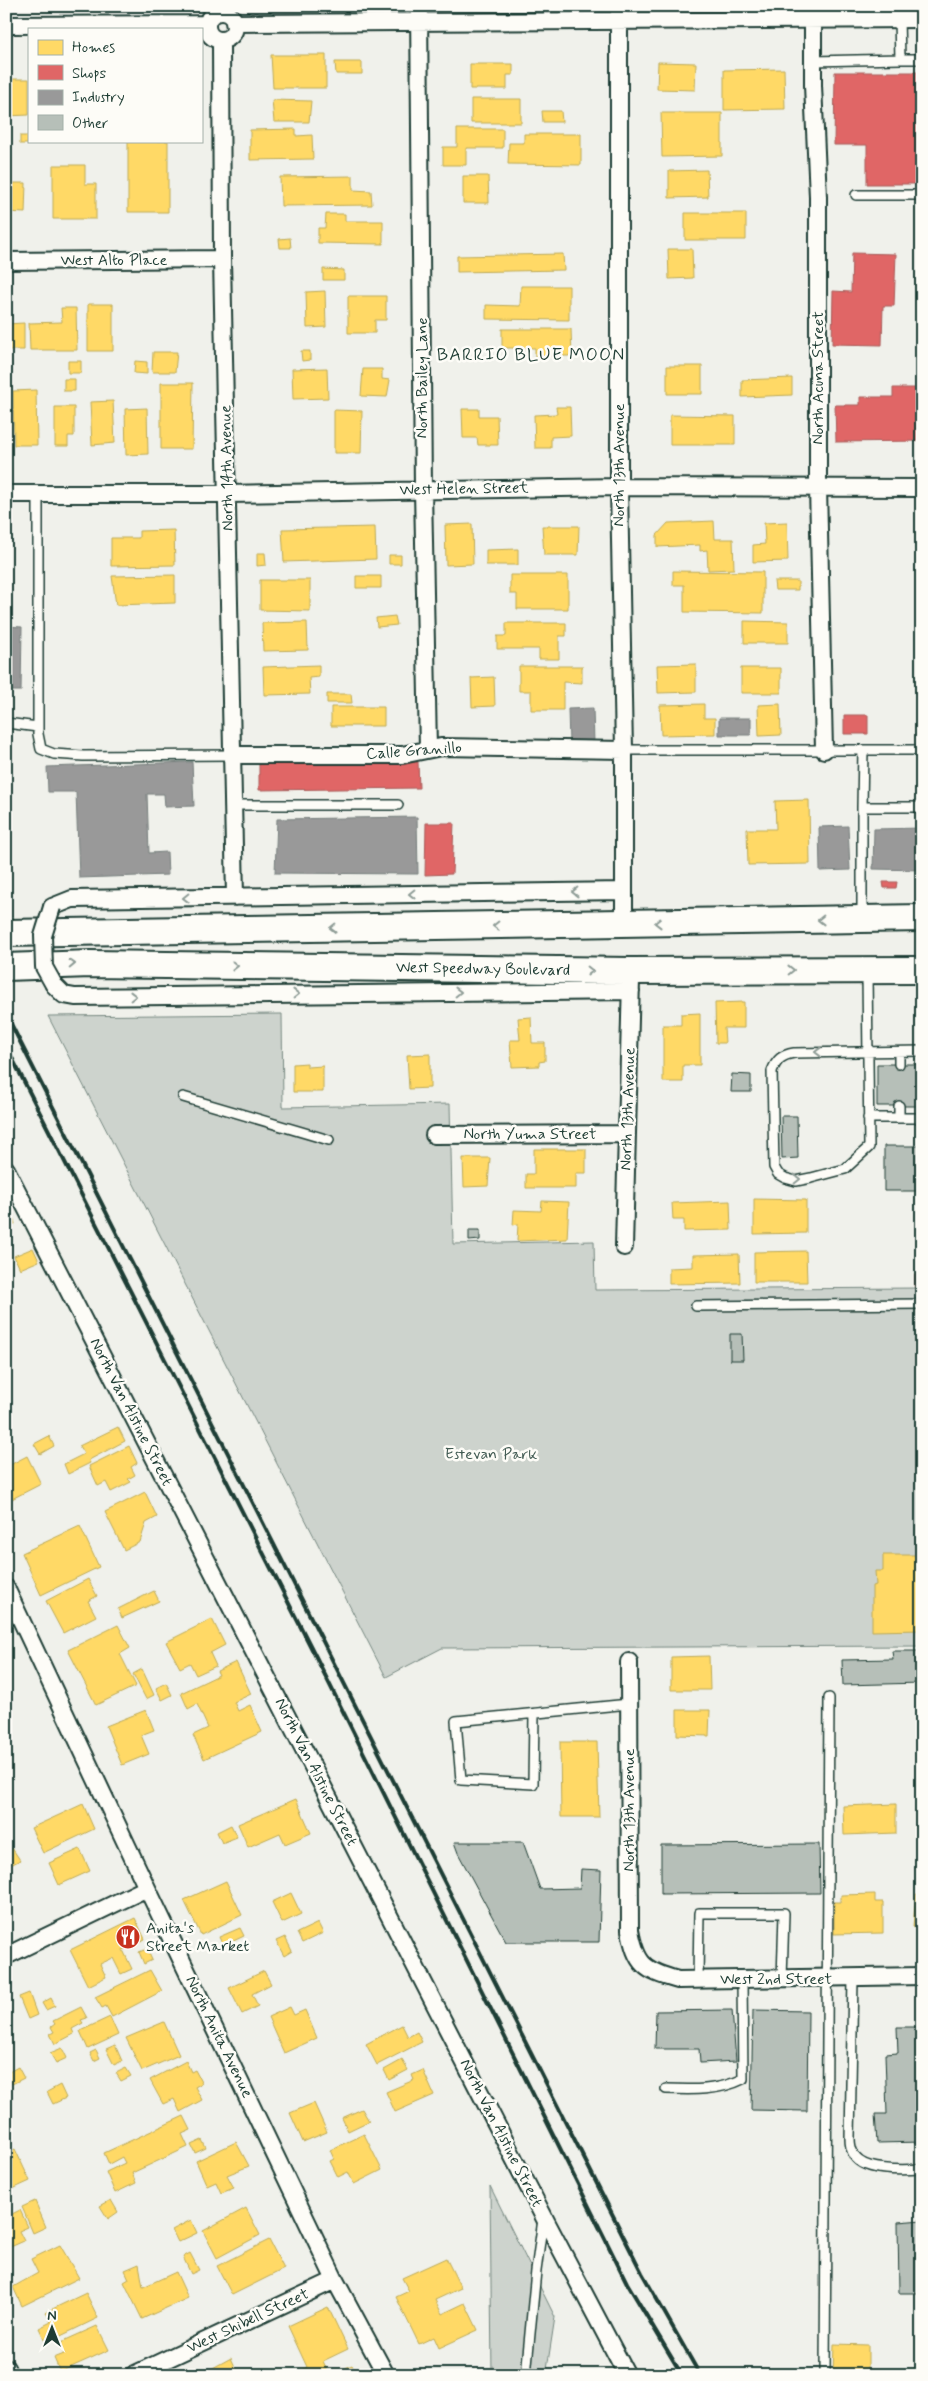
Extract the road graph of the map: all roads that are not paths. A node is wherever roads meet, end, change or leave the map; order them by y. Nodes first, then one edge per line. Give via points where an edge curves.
1 (222, 9) edge
2 (419, 13) edge
3 (619, 13) edge
4 (813, 13) edge
5 (900, 19) junction
6 (922, 19) edge
7 (234, 23) junction
8 (207, 24) junction
9 (6, 25) edge
10 (221, 40) junction
11 (900, 59) junction
12 (922, 59) edge
13 (813, 61) junction
14 (856, 195) dead end
15 (922, 198) edge
16 (222, 260) junction
17 (6, 261) edge
18 (619, 487) junction
19 (818, 488) junction
20 (922, 488) edge
21 (423, 490) junction
22 (6, 494) edge
23 (38, 494) junction
24 (227, 494) junction
25 (6, 723) edge
26 (38, 727) junction
27 (428, 749) junction
28 (624, 750) junction
29 (824, 750) junction
30 (863, 750) junction
31 (922, 750) edge
32 (233, 755) junction
33 (234, 805) junction
34 (398, 805) dead end
35 (862, 807) junction
36 (922, 807) edge
37 (624, 891) junction
38 (235, 897) junction
39 (922, 918) edge
40 (862, 920) junction
41 (624, 924) junction
42 (6, 933) edge
43 (6, 967) edge
44 (867, 969) junction
45 (922, 970) edge
46 (631, 981) junction
47 (922, 1051) edge
48 (867, 1052) junction
49 (899, 1052) junction
50 (899, 1064) dead end
51 (183, 1097) dead end
52 (900, 1106) dead end
53 (868, 1118) junction
54 (900, 1118) junction
55 (922, 1118) edge
56 (627, 1134) junction
57 (434, 1135) dead end
58 (329, 1140) dead end
59 (6, 1169) edge
60 (624, 1247) dead end
61 (922, 1304) edge
62 (696, 1306) dead end
63 (6, 1588) edge
64 (629, 1662) dead end
65 (829, 1698) dead end
66 (629, 1704) junction
67 (534, 1714) junction
68 (147, 1888) junction
69 (6, 1956) edge
70 (636, 1957) joint
71 (922, 1976) edge
72 (828, 1978) junction
73 (698, 1979) junction
74 (742, 1979) junction
75 (782, 1979) junction
76 (853, 1979) junction
77 (666, 2090) dead end
78 (922, 2169) edge
79 (544, 2217) junction
80 (335, 2280) junction
81 (6, 2368) edge
82 (9, 2375) edge
83 (133, 2375) edge
84 (386, 2375) edge
85 (526, 2375) edge
86 (627, 2375) edge
87 (825, 2375) edge

1 - 7 street
1 - 8 street
2 - 3 street
2 - 7 street
2 - 21 street, North Bailey Lane
3 - 4 street
3 - 18 street, North 13th Avenue
4 - 5 street
4 - 13 street, North Acuna Street
5 - 6 street
5 - 11 lane
7 - 10 street via 232,34
8 - 9 street
8 - 10 street via 212,37
10 - 16 street, North 14th Avenue
11 - 12 lane
11 - 13 lane
13 - 19 street, North Acuna Street via 818,197
14 - 15 lane
16 - 17 street, West Alto Place
16 - 24 street, North 14th Avenue
18 - 19 street, West Helen Street
18 - 21 street, West Helen Street
18 - 28 street, North 13th Avenue
19 - 20 street, West Helen Street
19 - 29 street, North Acuna Street
21 - 24 street, West Helen Street
21 - 27 street, North Bailey Lane
22 - 23 street, West Helen Street
23 - 24 street, West Helen Street
23 - 26 lane
24 - 32 street, North 14th Avenue
25 - 26 lane
26 - 32 lane via 41,749 54,754
27 - 28 street, Calle Granillo
27 - 32 street, Calle Granillo via 402,755
28 - 29 lane
28 - 37 street, North 13th Avenue
29 - 30 lane
30 - 31 lane
30 - 35 lane
32 - 33 street, North 14th Avenue
33 - 34 lane
33 - 38 street, North 14th Avenue
35 - 36 lane
35 - 40 lane
37 -> 38 street, West Speedway Boulevard
37 - 41 street, North 13th Avenue
38 -> 46 street, West Speedway Boulevard, bridge via 72,899 52,907 42,936 44,967 64,995 75,997
39 - 40 main road
40 -> 41 main road
41 -> 42 main road
43 -> 46 main road, West Speedway Boulevard via 90,964
44 - 45 main road, West Speedway Boulevard
46 -> 44 main road, West Speedway Boulevard
44 - 48 lane
46 - 56 street, North 13th Avenue
47 - 49 lane
48 - 49 lane
48 - 53 lane
48 -> 53 lane via 794,1053 783,1055 776,1061 772,1071 774,1167 778,1174 796,1181 845,1169 869,1147
49 - 50 lane
51 - 58 lane
52 - 54 lane
53 - 54 lane
54 - 55 lane
56 - 57 street, North Yuma Street
56 - 60 street, North 13th Avenue
59 - 79 street, North Van Alstine Street
61 - 62 lane
63 - 68 street, North Anita Avenue
64 - 66 street, North 13th Avenue
65 - 72 lane
66 - 67 lane
66 - 70 street, North 13th Avenue via 630,1930
67 - 67 lane via 456,1721 461,1780 533,1784
68 - 69 street
68 - 80 street, North Anita Avenue
70 - 73 street, West 2nd Street via 661,1975 678,1980
71 - 76 street, West 2nd Street
72 - 75 street, West 2nd Street
72 - 76 street, West 2nd Street
72 - 87 lane
73 - 74 street, West 2nd Street
73 - 75 lane via 698,1912 784,1912
74 - 75 street, West 2nd Street
74 - 77 lane via 743,2079 729,2086
76 - 78 lane via 850,2138 853,2155 875,2168
79 - 85 lane
79 - 86 street, North Van Alstine Street
80 - 83 street, West Shibell Street
80 - 84 street, North Anita Avenue
81 - 82 street

